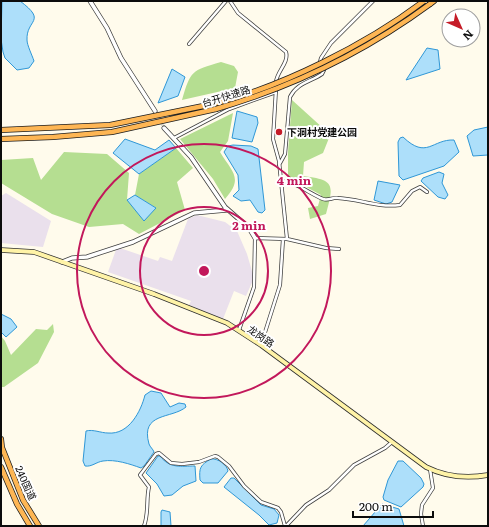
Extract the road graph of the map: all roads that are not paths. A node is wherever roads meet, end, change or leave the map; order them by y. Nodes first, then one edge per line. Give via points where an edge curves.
1 (90, 1) edge
2 (226, 1) edge
3 (230, 1) edge
4 (373, 1) edge
5 (424, 1) edge
6 (432, 2) edge
7 (189, 44) dead end
8 (320, 58) junction
9 (306, 81) junction
10 (276, 92) junction
11 (155, 111) tunnel mouth
12 (164, 128) tunnel mouth
13 (1, 130) edge
14 (174, 138) junction
15 (1, 139) edge
16 (279, 165) junction
17 (280, 181) junction
18 (427, 192) dead end
19 (228, 210) junction
20 (255, 238) junction
21 (285, 239) junction
22 (338, 249) dead end
23 (1, 250) edge
24 (62, 262) junction
25 (239, 330) junction
26 (261, 345) junction
27 (1, 439) edge
28 (392, 442) junction
29 (2, 447) edge
30 (1, 467) edge
31 (430, 469) junction
32 (488, 475) edge
33 (30, 526) edge
34 (39, 526) edge
35 (144, 526) edge
36 (286, 526) edge
37 (423, 526) edge

1 - 11 street via 107,28 121,58
2 - 7 street
3 - 10 street via 238,13 286,52 287,60 277,78
4 - 8 street via 331,43
5 - 13 highway, 台开快速路, bridge via 374,34 322,62 213,104 110,125
6 - 15 highway, 台开快速路, bridge via 377,39 324,68 216,109 112,132
8 - 9 street
8 - 9 street via 324,72
9 - 16 street via 290,97 285,154
10 - 14 street via 229,109
10 - 16 street via 273,137
12 - 14 street
14 - 19 street via 199,167
16 - 17 street
17 - 18 street via 288,182 325,200 344,198 376,205 400,204 420,187
17 - 21 street
19 - 20 street via 249,228
19 - 24 street via 194,214 133,242
20 - 21 street
20 - 25 street via 254,287
21 - 22 street
21 - 26 street via 280,285
23 - 24 main road, 龙岗路 via 30,251
24 - 25 main road, 龙岗路 via 208,315
25 - 26 main road, 龙岗路
26 - 28 main road, 龙岗路
27 - 29 highway, 240国道
28 - 31 main road, 龙岗路
28 - 36 street via 354,465 329,490 306,505
29 - 34 highway, 240国道 via 23,500
30 - 33 highway, 240国道
31 - 32 main road, 龙岗路 via 457,476
31 - 37 street via 433,486 422,507
35 - 36 street via 149,487 140,475 159,453 171,463 182,464 218,457 261,502 278,508

